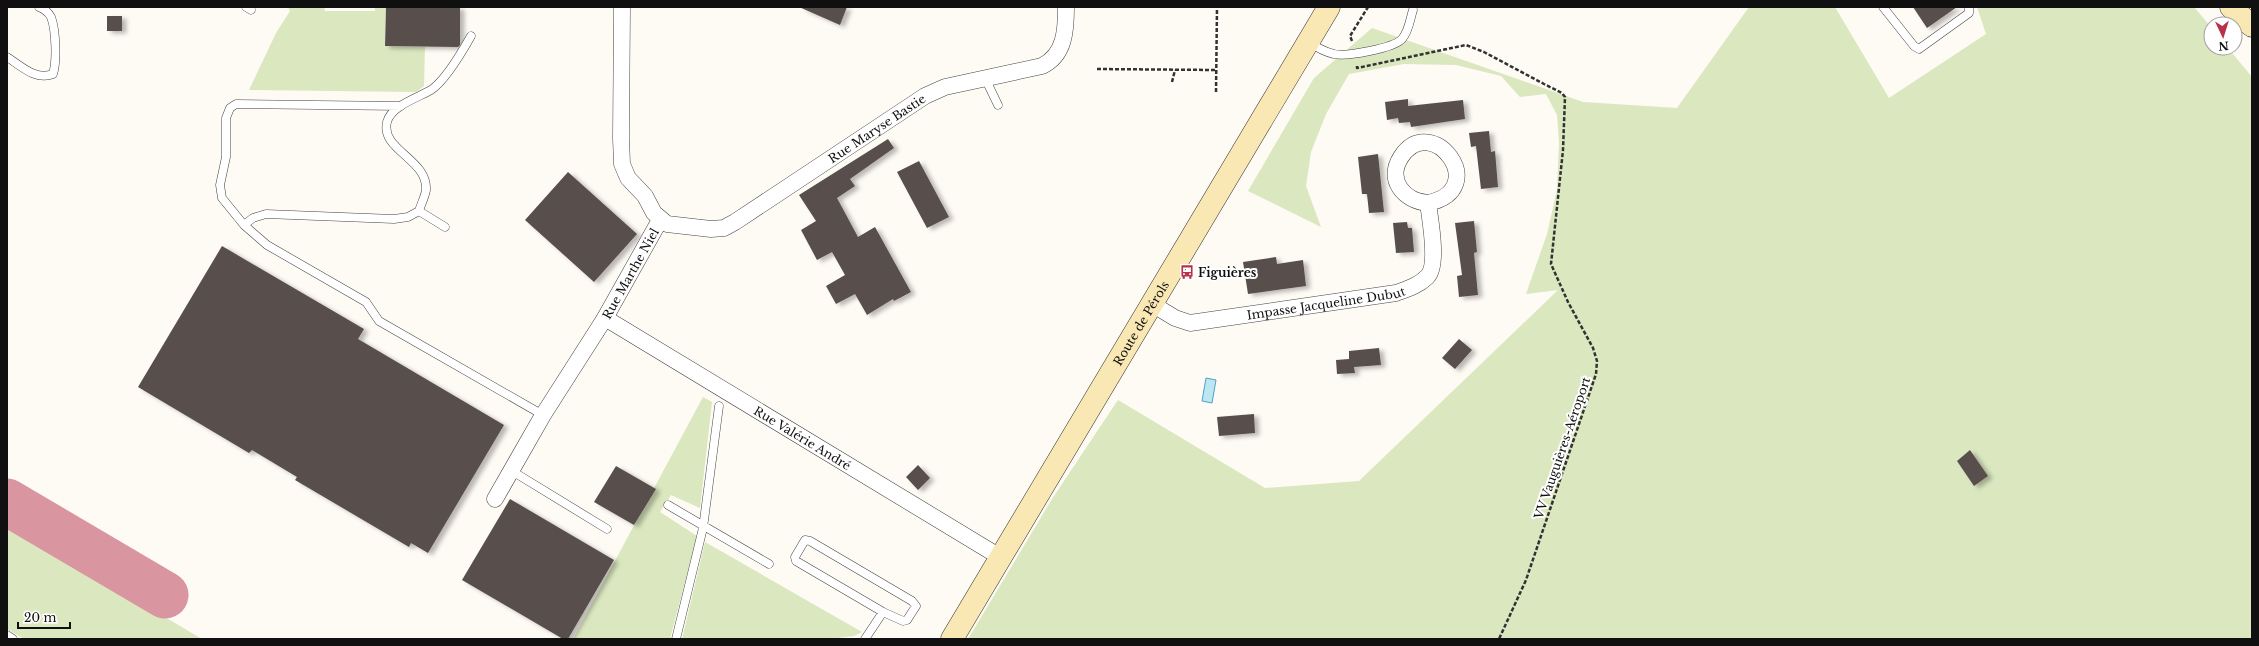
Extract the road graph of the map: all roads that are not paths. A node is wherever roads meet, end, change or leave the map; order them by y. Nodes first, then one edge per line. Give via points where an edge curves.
1 (39, 7) edge
2 (622, 7) edge
3 (1066, 7) edge
4 (1329, 7) edge
5 (1884, 7) edge
6 (1970, 7) edge
7 (2231, 7) edge
8 (2240, 7) edge
9 (1413, 10) dead end
10 (2252, 21) edge
11 (2252, 26) edge
12 (470, 36) dead end
13 (1308, 41) junction
14 (7, 57) edge
15 (985, 78) junction
16 (998, 105) dead end
17 (401, 106) junction
18 (1428, 204) dead end
19 (419, 211) junction
20 (660, 220) junction
21 (244, 226) junction
22 (445, 227) dead end
23 (1152, 304) junction
24 (605, 318) junction
25 (719, 406) dead end
26 (543, 416) junction
27 (512, 471) junction
28 (495, 499) dead end
29 (668, 505) dead end
30 (703, 528) junction
31 (606, 529) dead end
32 (1000, 558) junction
33 (769, 564) dead end
34 (883, 612) junction
35 (7, 635) edge
36 (13, 639) edge
37 (676, 639) edge
38 (865, 639) edge
39 (952, 639) edge

1 - 14 lane via 50,16 53,26 56,65 53,74 37,76
2 - 20 street, Rue Marthe Niel via 622,164 628,178 645,196
3 - 15 street, Rue Maryse Bastie via 1065,33 1052,61 1042,66
4 - 13 street, Route de Pérols
5 - 6 lane via 1919,49 1969,13
7 - 11 street
8 - 10 street
9 - 13 lane via 1405,34 1395,45 1335,54
12 - 17 lane via 460,58 433,89
13 - 23 street, Route de Pérols
15 - 16 lane
15 - 20 street, Rue Maryse Bastie via 945,87 925,96 724,228 688,228
17 - 19 lane via 391,114 387,132 393,145 411,158 424,176 426,191
17 - 21 lane via 236,104 230,108 226,118 226,157 220,185 222,198
18 - 23 street, Impasse Jacqueline Dubut via 1433,263 1428,276 1415,286 1396,293 1190,323 1175,318
19 - 21 lane via 408,217 394,219 266,214 253,218
19 - 22 lane
20 - 24 street, Rue Marthe Niel
21 - 26 lane via 267,245 366,302 379,321
23 - 32 street, Route de Pérols
24 - 26 street, Rue Marthe Niel
24 - 32 street, Rue Valérie André
25 - 30 lane
26 - 27 street, Rue Marthe Niel
27 - 28 street, Rue Marthe Niel
27 - 31 lane
29 - 30 lane
30 - 33 lane
30 - 37 lane
32 - 39 street, Route de Pérols
34 - 34 lane via 796,561 795,557 805,540 912,601 916,606 907,620 903,621
34 - 38 lane
35 - 36 lane

